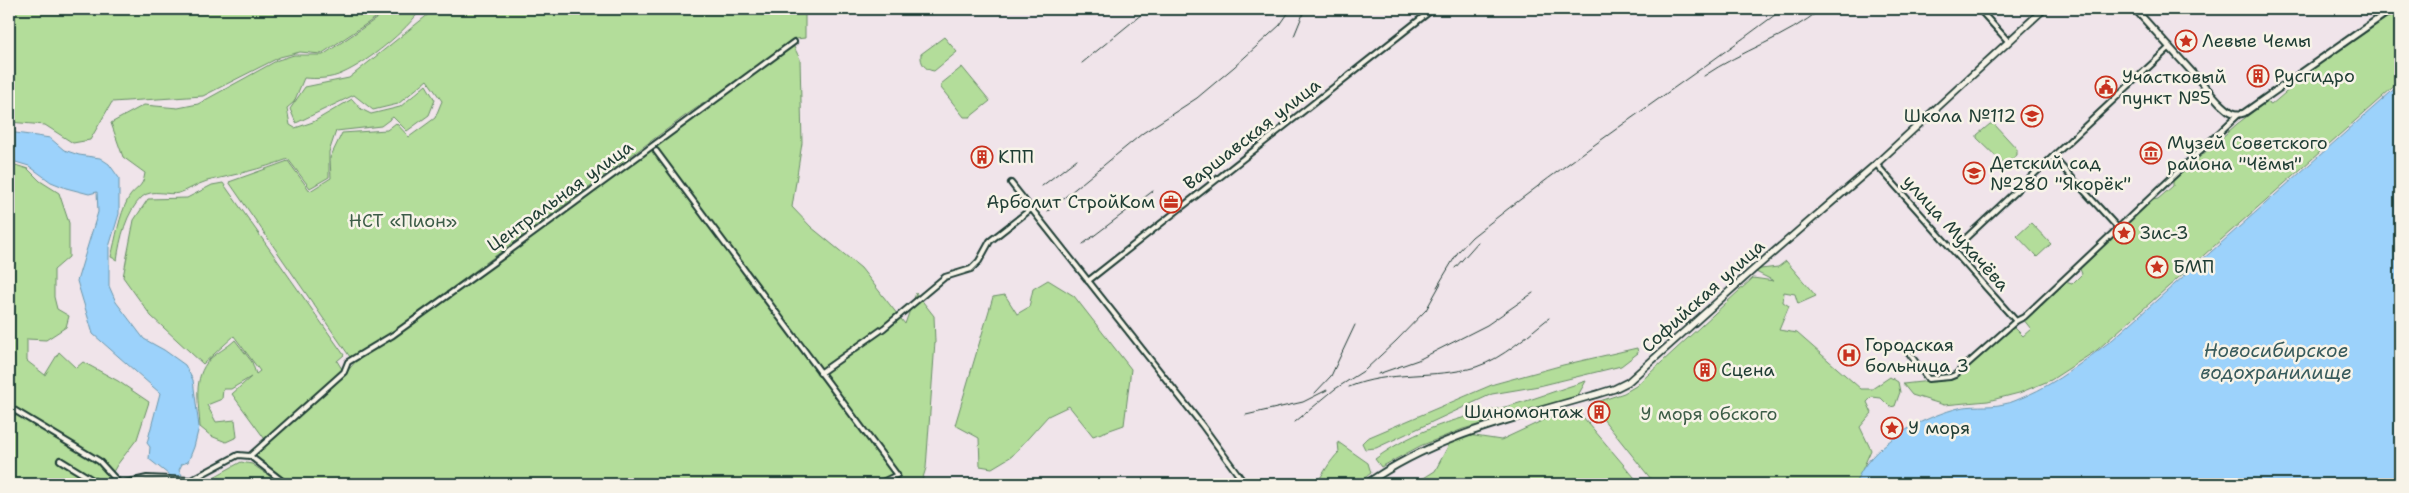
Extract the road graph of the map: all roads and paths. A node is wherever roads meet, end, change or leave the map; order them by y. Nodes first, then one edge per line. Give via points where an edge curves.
1 (1433, 9) edge
2 (1979, 9) edge
3 (2044, 9) edge
4 (2134, 9) edge
5 (2392, 9) edge
6 (2008, 41) junction
7 (794, 42) dead end
8 (2170, 47) junction
9 (2238, 115) junction
10 (656, 151) dead end
11 (2053, 157) junction
12 (1876, 164) junction
13 (1011, 183) dead end
14 (1031, 209) junction
15 (2118, 228) junction
16 (1953, 250) junction
17 (1088, 282) junction
18 (2016, 321) junction
19 (1909, 353) dead end
20 (820, 374) junction
21 (9, 407) edge
22 (250, 456) junction
23 (60, 460) dead end
24 (100, 484) edge
25 (120, 484) edge
26 (286, 484) edge
27 (878, 484) edge
28 (1246, 484) edge
29 (1366, 484) edge

1 - 17 street, Варшавская улица
2 - 6 street
3 - 6 main road, Софийская улица
4 - 8 street
5 - 9 street
6 - 12 main road, Софийская улица
7 - 22 street, Центральная улица via 497,260 348,362 344,372
8 - 9 street via 2219,102
8 - 11 street
9 - 15 street
10 - 20 street
11 - 15 street
11 - 16 street
12 - 16 street, улица Мухачёва
12 - 29 main road, Софийская улица via 1628,382 1614,390 1454,436 1405,458
13 - 14 street
14 - 17 street
14 - 20 street via 990,241 979,261 970,269 945,277 884,328
15 - 18 street
16 - 18 street, улица Мухачёва
17 - 28 street
18 - 19 street via 1950,378 1928,379
20 - 27 street via 897,475
21 - 25 street via 99,461
22 - 25 street via 238,455 191,480 147,478
22 - 26 street
23 - 24 street

